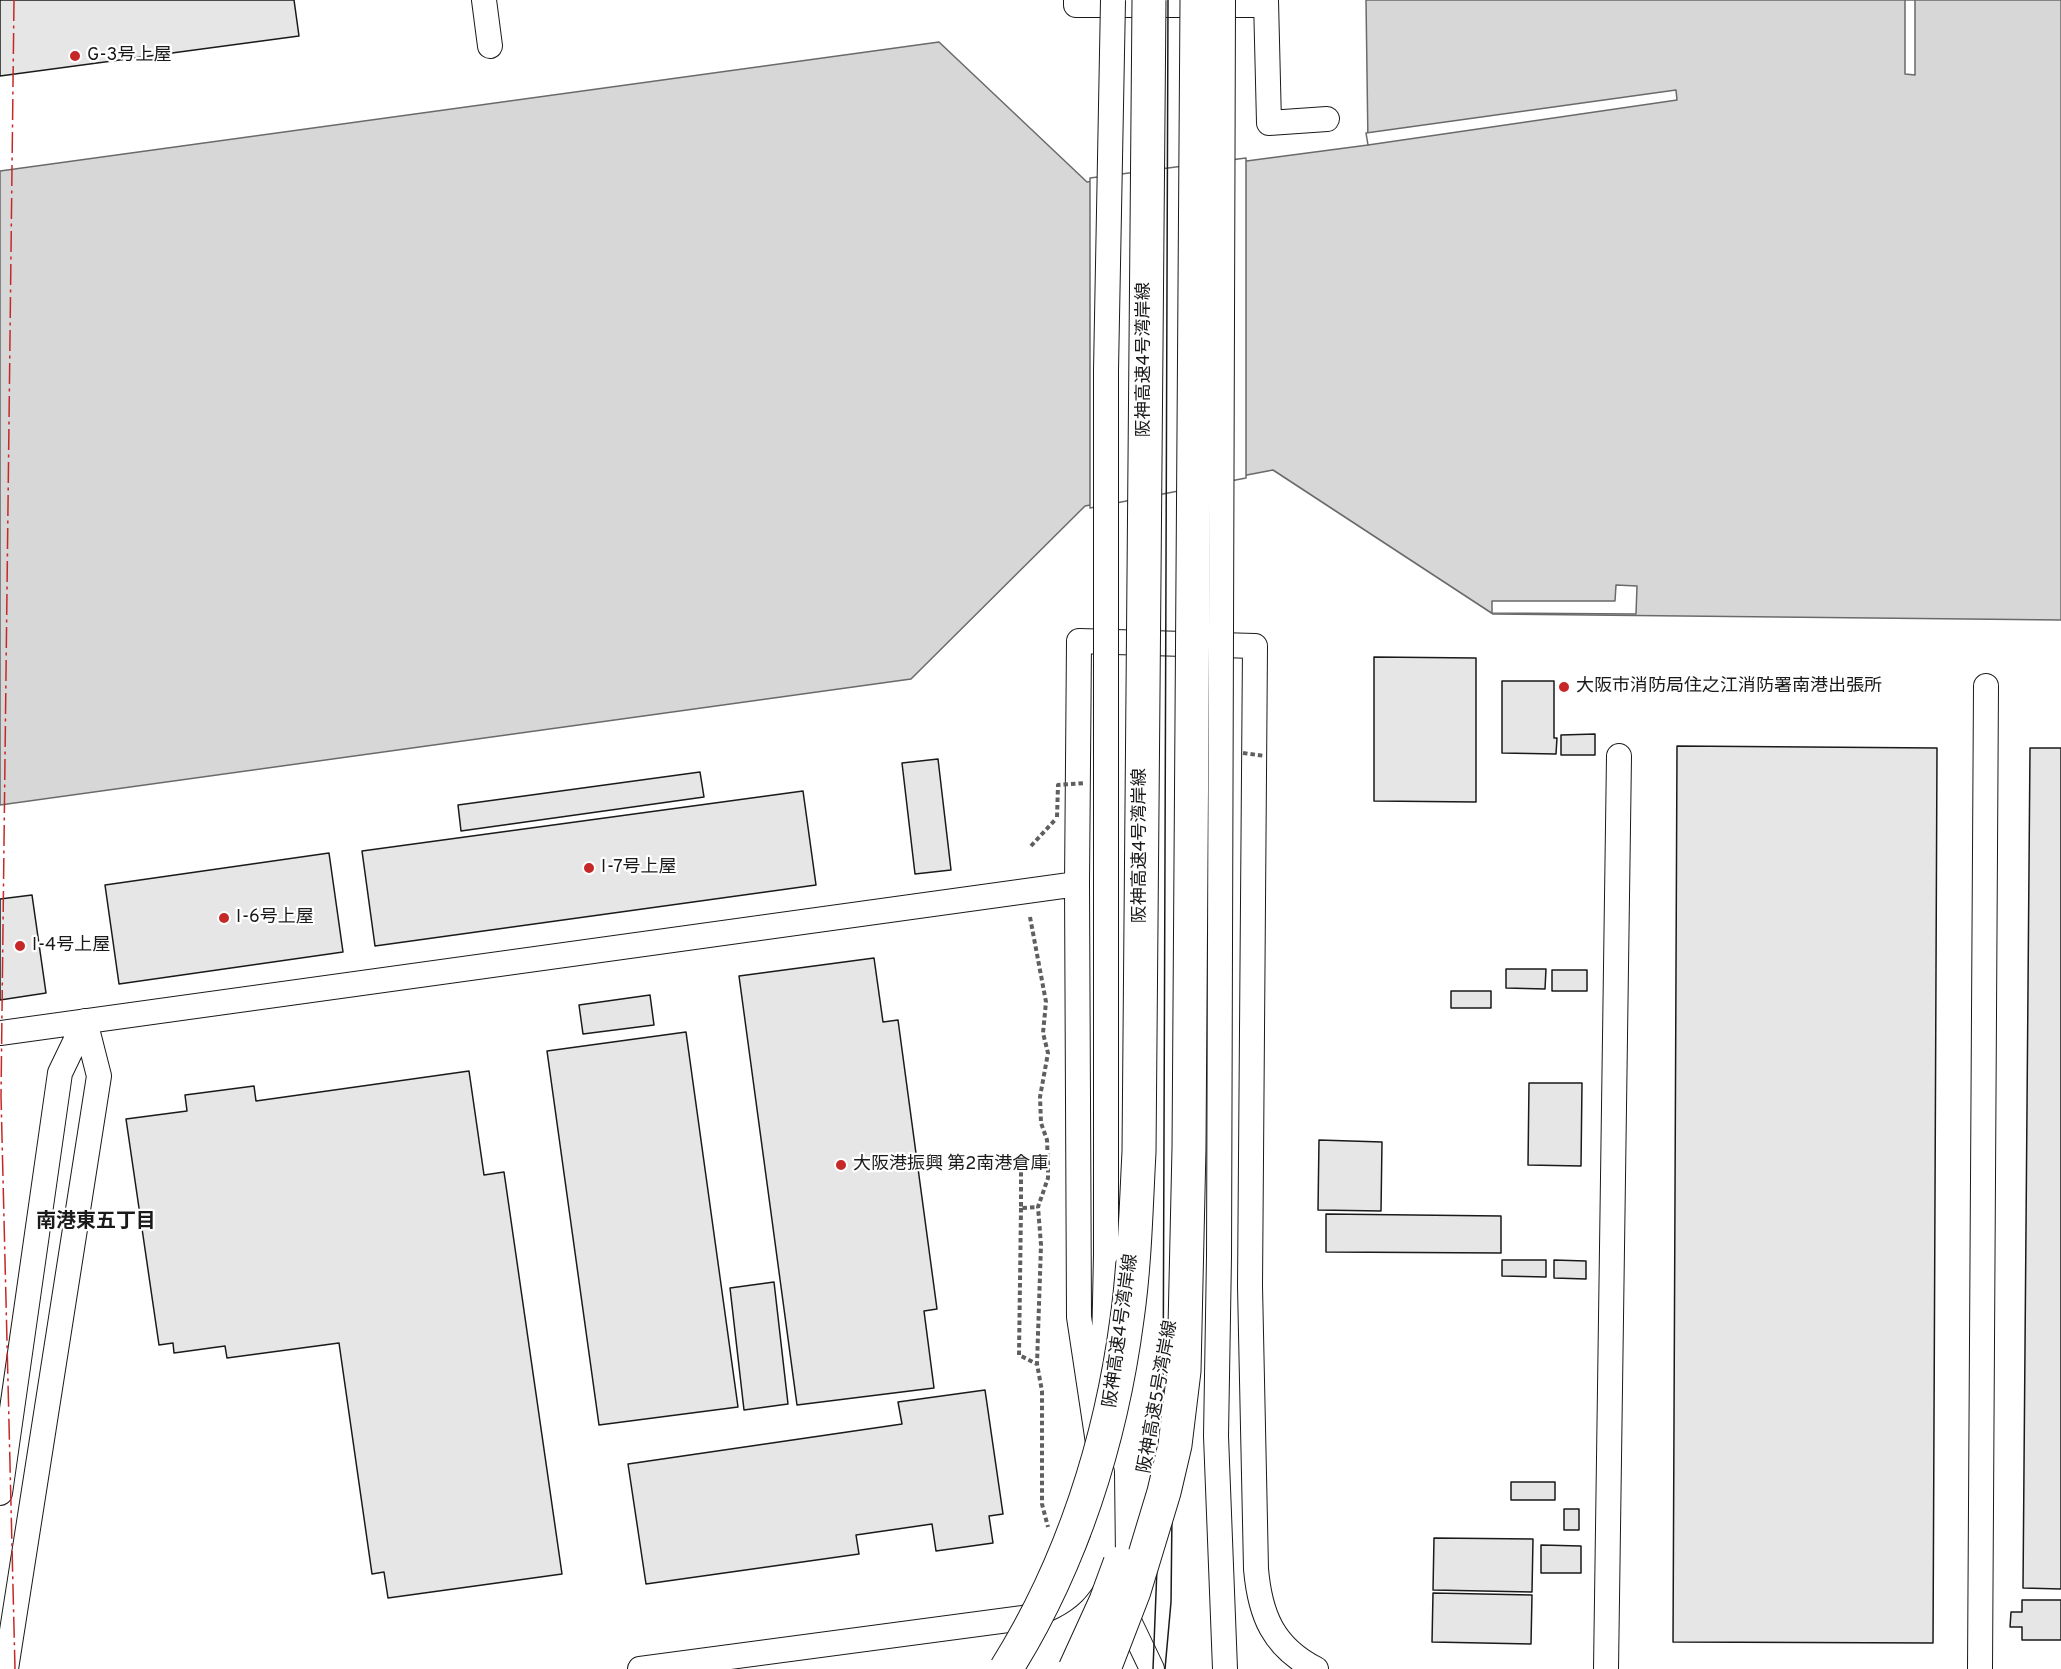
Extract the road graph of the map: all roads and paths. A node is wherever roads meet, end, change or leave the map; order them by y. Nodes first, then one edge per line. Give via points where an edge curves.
1 (484, 0) edge
2 (1113, 0) edge
3 (1149, 0) edge
4 (1197, 0) edge
5 (1222, 0) edge
6 (1266, 2) edge
7 (1076, 3) edge
8 (490, 46) dead end
9 (1327, 119) dead end
10 (1986, 686) dead end
11 (1243, 755) dead end
12 (1265, 756) dead end
13 (1619, 756) dead end
14 (1092, 783) dead end
15 (1031, 846) dead end
16 (1077, 884) junction
17 (1030, 917) dead end
18 (85, 1021) junction
19 (0, 1033) edge
20 (1189, 1148) junction
21 (1139, 1152) junction
22 (1021, 1156) dead end
23 (1021, 1208) junction
24 (1038, 1208) junction
25 (1037, 1364) junction
26 (1102, 1463) junction
27 (0, 1493) edge
28 (1049, 1533) dead end
29 (1101, 1543) junction
30 (6, 1669) edge
31 (640, 1669) edge
32 (1006, 1669) edge
33 (1027, 1669) edge
34 (1075, 1669) edge
35 (1104, 1669) edge
36 (1152, 1669) edge
37 (1225, 1669) edge
38 (1316, 1669) edge
39 (1606, 1669) edge
40 (1980, 1669) edge

1 - 8 street
2 - 26 street, bridge via 1106,370 1106,1254
3 - 21 highway, 阪神高速4号湾岸線, bridge
4 - 20 highway, bridge
5 - 37 street, bridge via 1216,1436
6 - 7 street
6 - 9 street via 1269,123
10 - 40 street
11 - 12 path, bridge
13 - 39 street
14 - 15 path, bridge via 1058,785 1057,817
16 - 18 street
16 - 26 street via 1079,1317
16 - 38 street via 1079,641 1255,646 1250,1286 1256,1569 1258,1593 1272,1631 1288,1652
17 - 24 path via 1046,1002 1043,1034 1048,1053 1040,1097 1048,1178
18 - 19 street
18 - 27 street via 60,1073
18 - 30 street via 99,1076
20 - 34 highway, 阪神高速5号湾岸線, bridge via 1159,1417 1136,1514 1106,1601
20 - 35 highway, bridge via 1184,1371 1175,1445 1147,1554
21 - 32 highway, 阪神高速4号湾岸線, bridge via 1127,1319 1110,1413 1065,1554
21 - 33 highway, 阪神高速5号湾岸線, bridge via 1139,1269 1131,1365 1122,1417 1081,1552
22 - 23 path
23 - 24 path
23 - 25 path via 1019,1355
24 - 25 path via 1041,1245
25 - 28 path via 1041,1391 1042,1504
26 - 29 street
29 - 31 street via 1093,1565 1070,1597 1049,1611 1023,1618
29 - 36 street via 1106,1572

